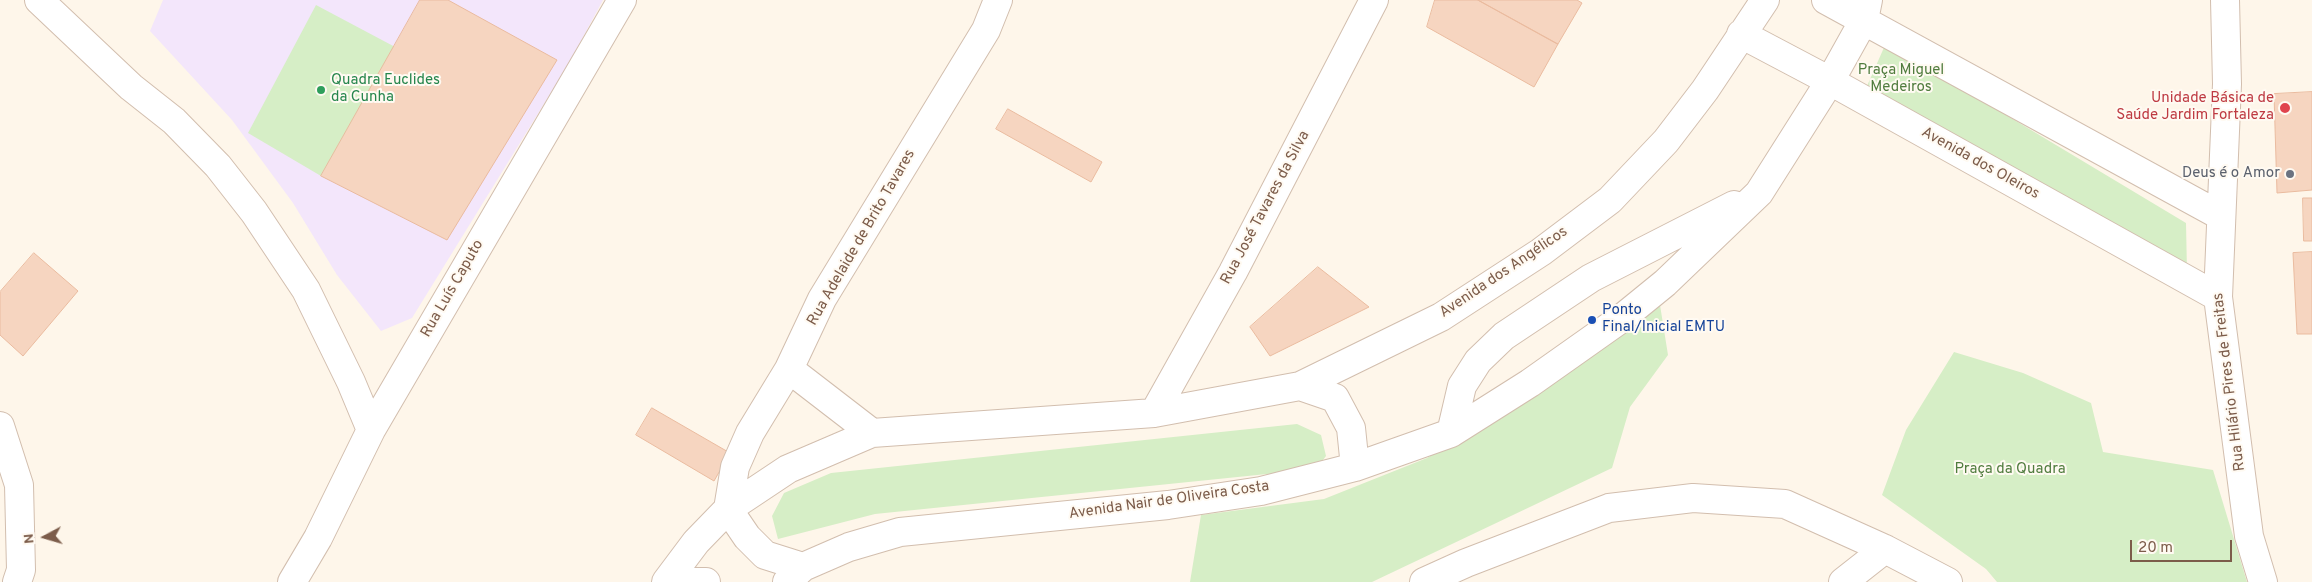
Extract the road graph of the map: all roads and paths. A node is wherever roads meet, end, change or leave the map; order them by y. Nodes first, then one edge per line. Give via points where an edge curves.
1 (39, 0) edge
2 (622, 0) edge
3 (998, 0) edge
4 (1374, 0) edge
5 (1764, 0) edge
6 (1826, 0) edge
7 (2225, 0) edge
8 (1866, 10) edge
9 (1741, 34) junction
10 (1830, 81) junction
11 (1759, 193) junction
12 (2221, 216) junction
13 (2218, 296) junction
14 (789, 368) junction
15 (1300, 386) junction
16 (1154, 413) junction
17 (0, 426) edge
18 (371, 430) junction
19 (872, 433) junction
20 (1451, 433) junction
21 (1355, 466) junction
22 (728, 509) junction
23 (1885, 549) junction
24 (795, 574) edge
25 (17, 582) edge
26 (292, 582) edge
27 (666, 582) edge
28 (684, 582) edge
29 (706, 582) edge
30 (1424, 582) edge
31 (1843, 582) edge
32 (1948, 582) edge
33 (2263, 582) edge

1 - 18 street via 131,87 174,121 218,166 254,212 306,290
2 - 18 street, Rua Luís Caputo
3 - 14 street, Rua Adelaide de Brito Tavares via 986,30 822,300
4 - 16 street, Rua José Tavares da Silva via 1233,272
5 - 9 street, Avenida dos Angélicos
6 - 8 street
7 - 12 street, Rua Hilário Pires de Freitas via 2226,84
8 - 10 street, Avenida Nair de Oliveira Costa
8 - 12 street
9 - 10 street, Avenida dos Oleiros
9 - 15 street, Avenida dos Angélicos via 1705,90 1666,141 1610,200 1541,252 1441,317
10 - 11 street, Avenida Nair de Oliveira Costa
10 - 13 street, Avenida dos Oleiros
11 - 20 street, Avenida Nair de Oliveira Costa via 1665,283 1622,318
11 - 20 street via 1591,278 1504,336 1478,361 1462,386
12 - 13 street, Rua Hilário Pires de Freitas
13 - 33 street, Rua Hilário Pires de Freitas via 2249,536
14 - 19 street
14 - 22 street, Rua Adelaide de Brito Tavares via 750,434 735,467
15 - 16 street, Avenida dos Angélicos
15 - 21 street via 1335,398 1351,428
16 - 19 street
17 - 25 street via 19,485 21,570
18 - 26 street, Rua Luís Caputo via 318,538
19 - 22 street via 788,469
20 - 21 street, Avenida Nair de Oliveira Costa
21 - 24 street, Avenida Nair de Oliveira Costa via 1261,491 1168,505 900,532 849,548
22 - 24 street via 747,537 765,555
22 - 27 street via 696,542
23 - 30 street via 1785,504 1693,498 1609,508
23 - 31 street
23 - 32 street
28 - 29 street

